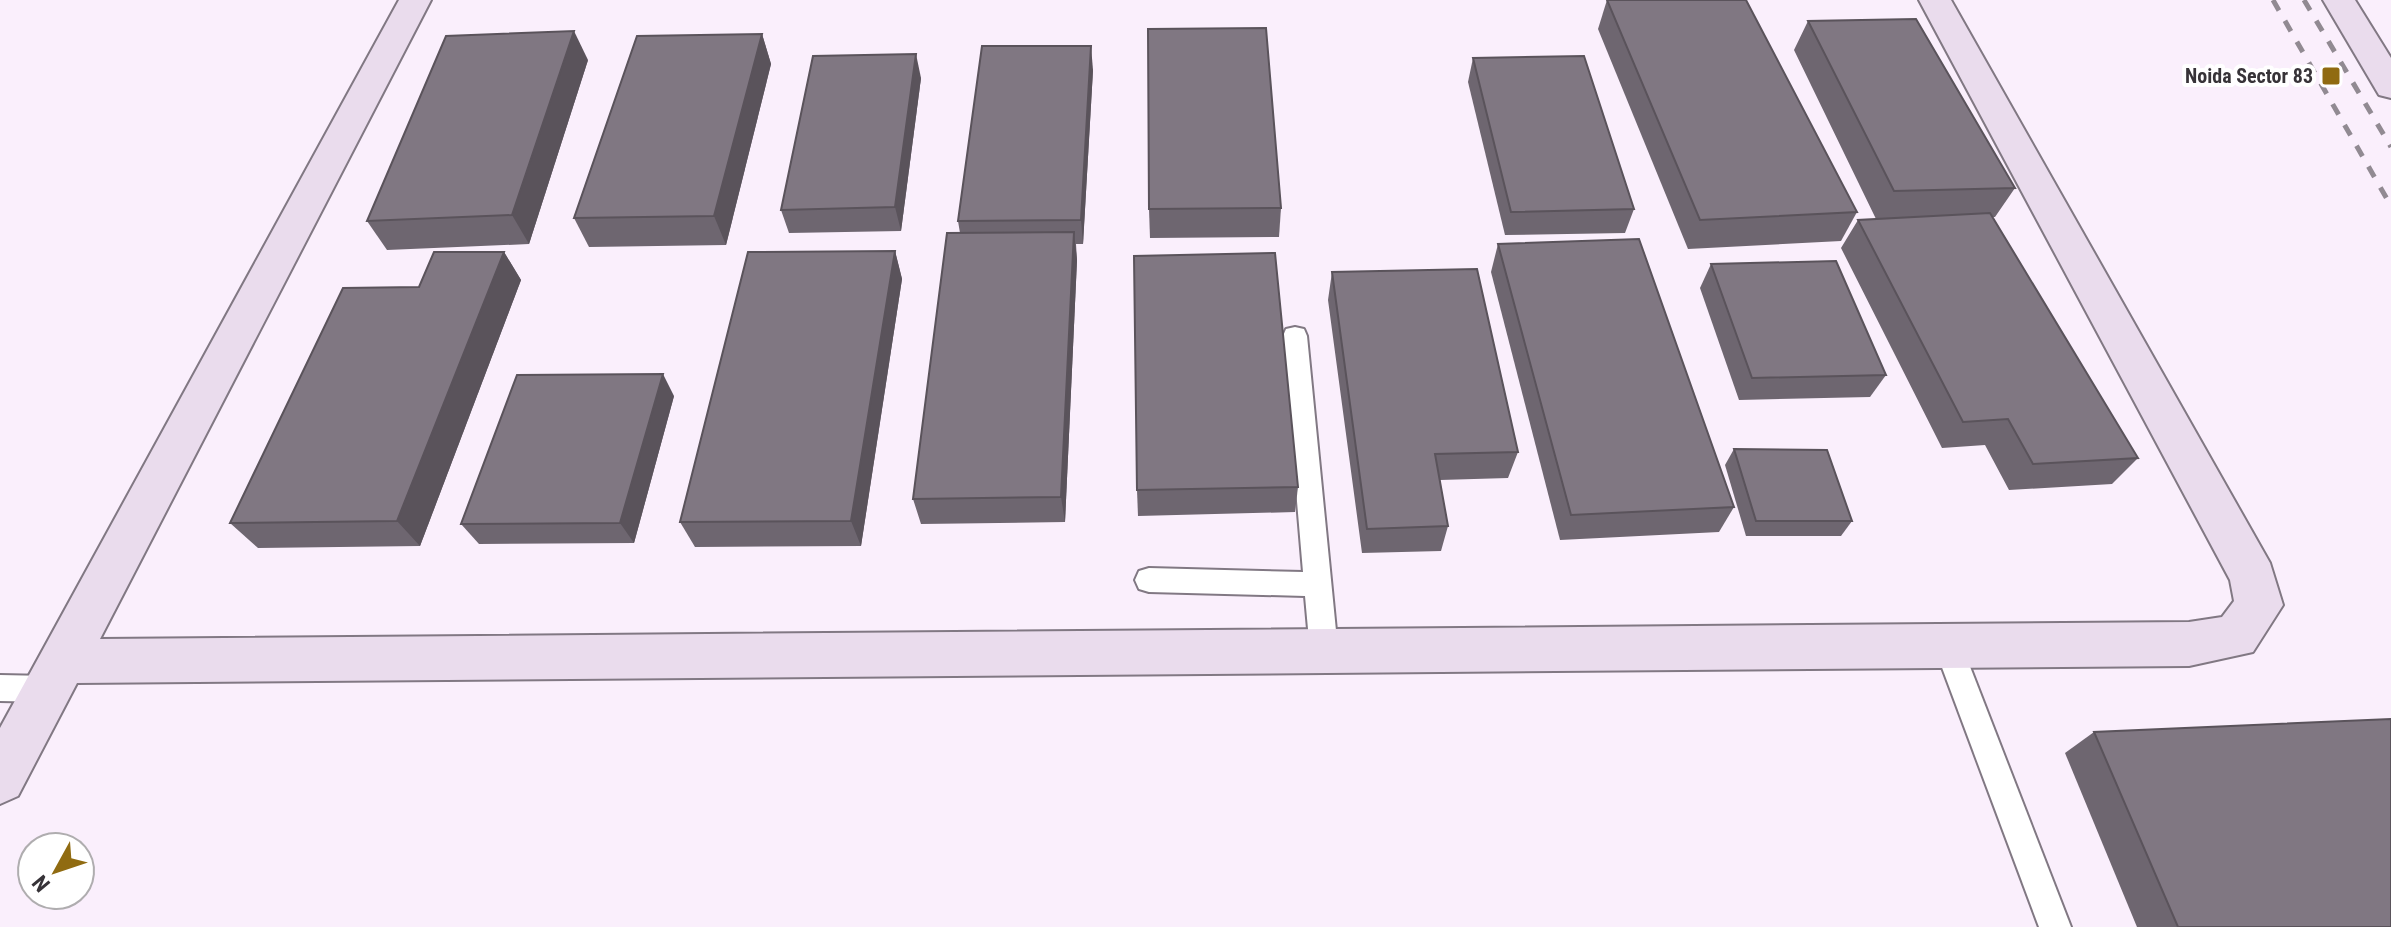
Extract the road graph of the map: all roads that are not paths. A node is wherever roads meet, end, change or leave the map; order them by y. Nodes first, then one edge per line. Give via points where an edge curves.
1 (415, 0) edge
2 (1935, 0) edge
3 (2339, 0) edge
4 (2391, 87) edge
5 (1295, 336) dead end
6 (1149, 580) dead end
7 (1318, 584) junction
8 (1948, 646) junction
9 (1324, 651) junction
10 (56, 675) junction
11 (0, 688) edge
12 (0, 779) edge
13 (2055, 927) edge

1 - 10 street
2 - 8 street via 2253,577 2259,605 2236,637 2189,644
3 - 4 street
5 - 7 lane
6 - 7 lane
7 - 9 lane
8 - 9 street
8 - 13 lane
9 - 10 street
10 - 11 lane
10 - 12 street

